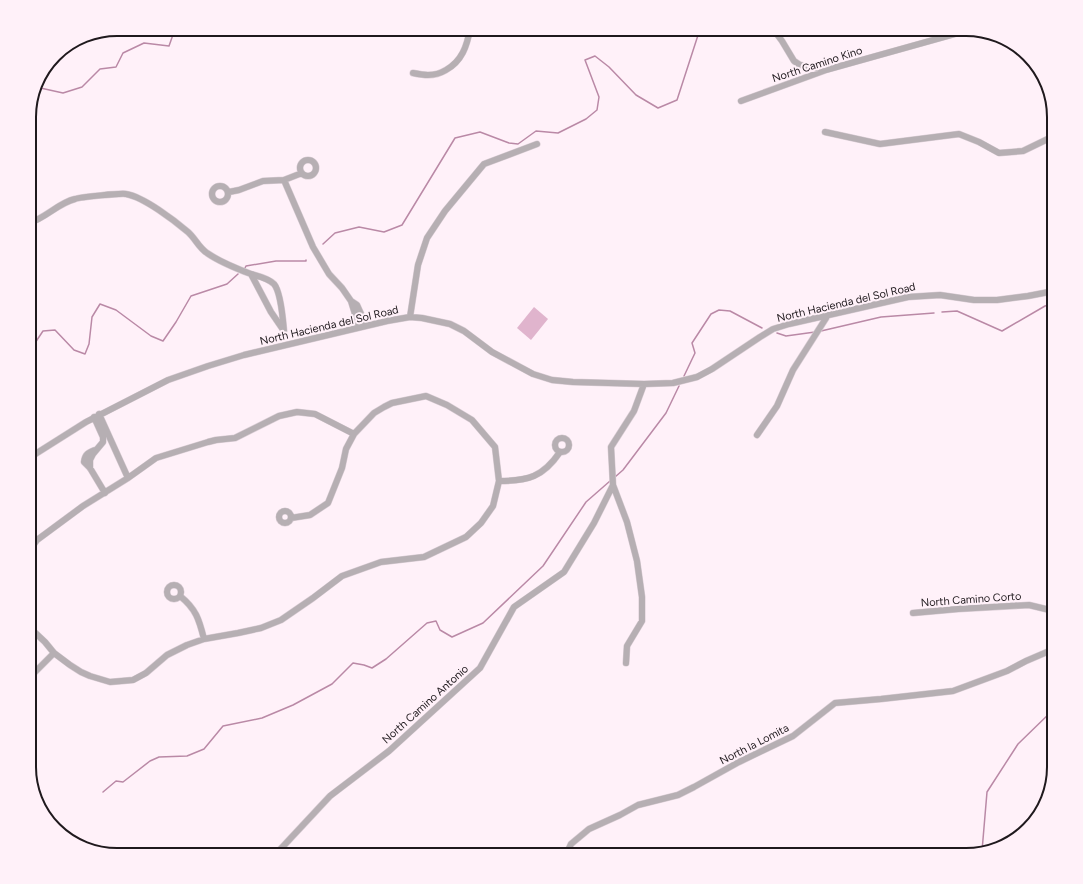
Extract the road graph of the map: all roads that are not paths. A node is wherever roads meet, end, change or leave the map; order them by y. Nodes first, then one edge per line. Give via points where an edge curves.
1 (469, 36) edge
2 (778, 36) edge
3 (948, 36) edge
4 (826, 70) junction
5 (413, 73) dead end
6 (741, 101) dead end
7 (825, 132) dead end
8 (1047, 139) edge
9 (537, 144) dead end
10 (302, 173) dead end
11 (284, 180) junction
12 (229, 192) dead end
13 (36, 220) edge
14 (250, 274) junction
15 (1047, 292) edge
16 (351, 301) junction
17 (828, 316) junction
18 (410, 317) junction
19 (366, 326) junction
20 (359, 327) junction
21 (284, 331) junction
22 (289, 344) junction
23 (644, 384) junction
24 (97, 415) junction
25 (354, 434) junction
26 (756, 435) dead end
27 (560, 452) dead end
28 (36, 454) edge
29 (128, 478) junction
30 (499, 482) junction
31 (614, 486) junction
32 (105, 493) junction
33 (291, 518) dead end
34 (36, 541) edge
35 (180, 596) dead end
36 (1047, 609) edge
37 (913, 613) dead end
38 (36, 634) edge
39 (204, 639) junction
40 (1047, 652) edge
41 (54, 653) junction
42 (626, 663) dead end
43 (36, 671) edge
44 (282, 848) edge
45 (569, 848) edge

1 - 5 street via 463,54 443,72 429,75
2 - 4 street via 794,61 800,65
3 - 4 street, North Camino Kino
4 - 6 street, North Camino Kino
7 - 8 street via 880,144 959,134 999,153 1023,151
9 - 18 street via 484,164 445,211 426,238 418,265
10 - 11 street
11 - 12 street via 263,181
11 - 16 street via 313,247 329,274
13 - 14 street via 75,198 126,193 164,214 189,233 205,252
14 - 21 street
14 - 21 street via 274,284 281,302
15 - 17 street, North Hacienda del Sol Road via 997,300 974,300 940,295 908,297
16 - 19 street via 357,305
16 - 20 street
17 - 23 street, North Hacienda del Sol Road via 773,330 697,377 673,383
17 - 26 street via 793,370 777,406
18 - 19 street, North Hacienda del Sol Road
18 - 23 street, North Hacienda del Sol Road via 450,324 492,352 533,374 552,380
19 - 20 street, North Hacienda del Sol Road
20 - 22 street, North Hacienda del Sol Road
21 - 22 street
22 - 24 street, North Hacienda del Sol Road via 244,355 168,380
23 - 31 street via 634,411 611,447
24 - 28 street, North Hacienda del Sol Road
24 - 29 street
24 - 32 street via 103,442 93,454 90,468
25 - 29 street via 315,414 297,412 279,416 234,438 208,442 156,458
25 - 30 street via 384,407 426,396 448,405 472,420 494,447
25 - 33 street via 346,449 342,468 328,503 310,515
27 - 30 street via 554,461 537,475 517,481
29 - 32 street
30 - 39 street via 493,506 481,523 466,536 424,557 381,562 342,576 277,622 250,631
31 - 42 street via 637,560 642,597 642,621 626,646
31 - 44 street, North Camino Antonio via 564,572 514,608 480,668 389,750 330,796
32 - 34 street
35 - 39 street via 195,611
36 - 37 street, North Camino Corto via 1029,605
38 - 41 street
39 - 41 street via 167,655 146,673 133,680 110,682 90,676
40 - 45 street, North la Lomita via 1007,671 953,691 835,703 793,736 678,795 638,804 620,816 589,829
41 - 43 street

